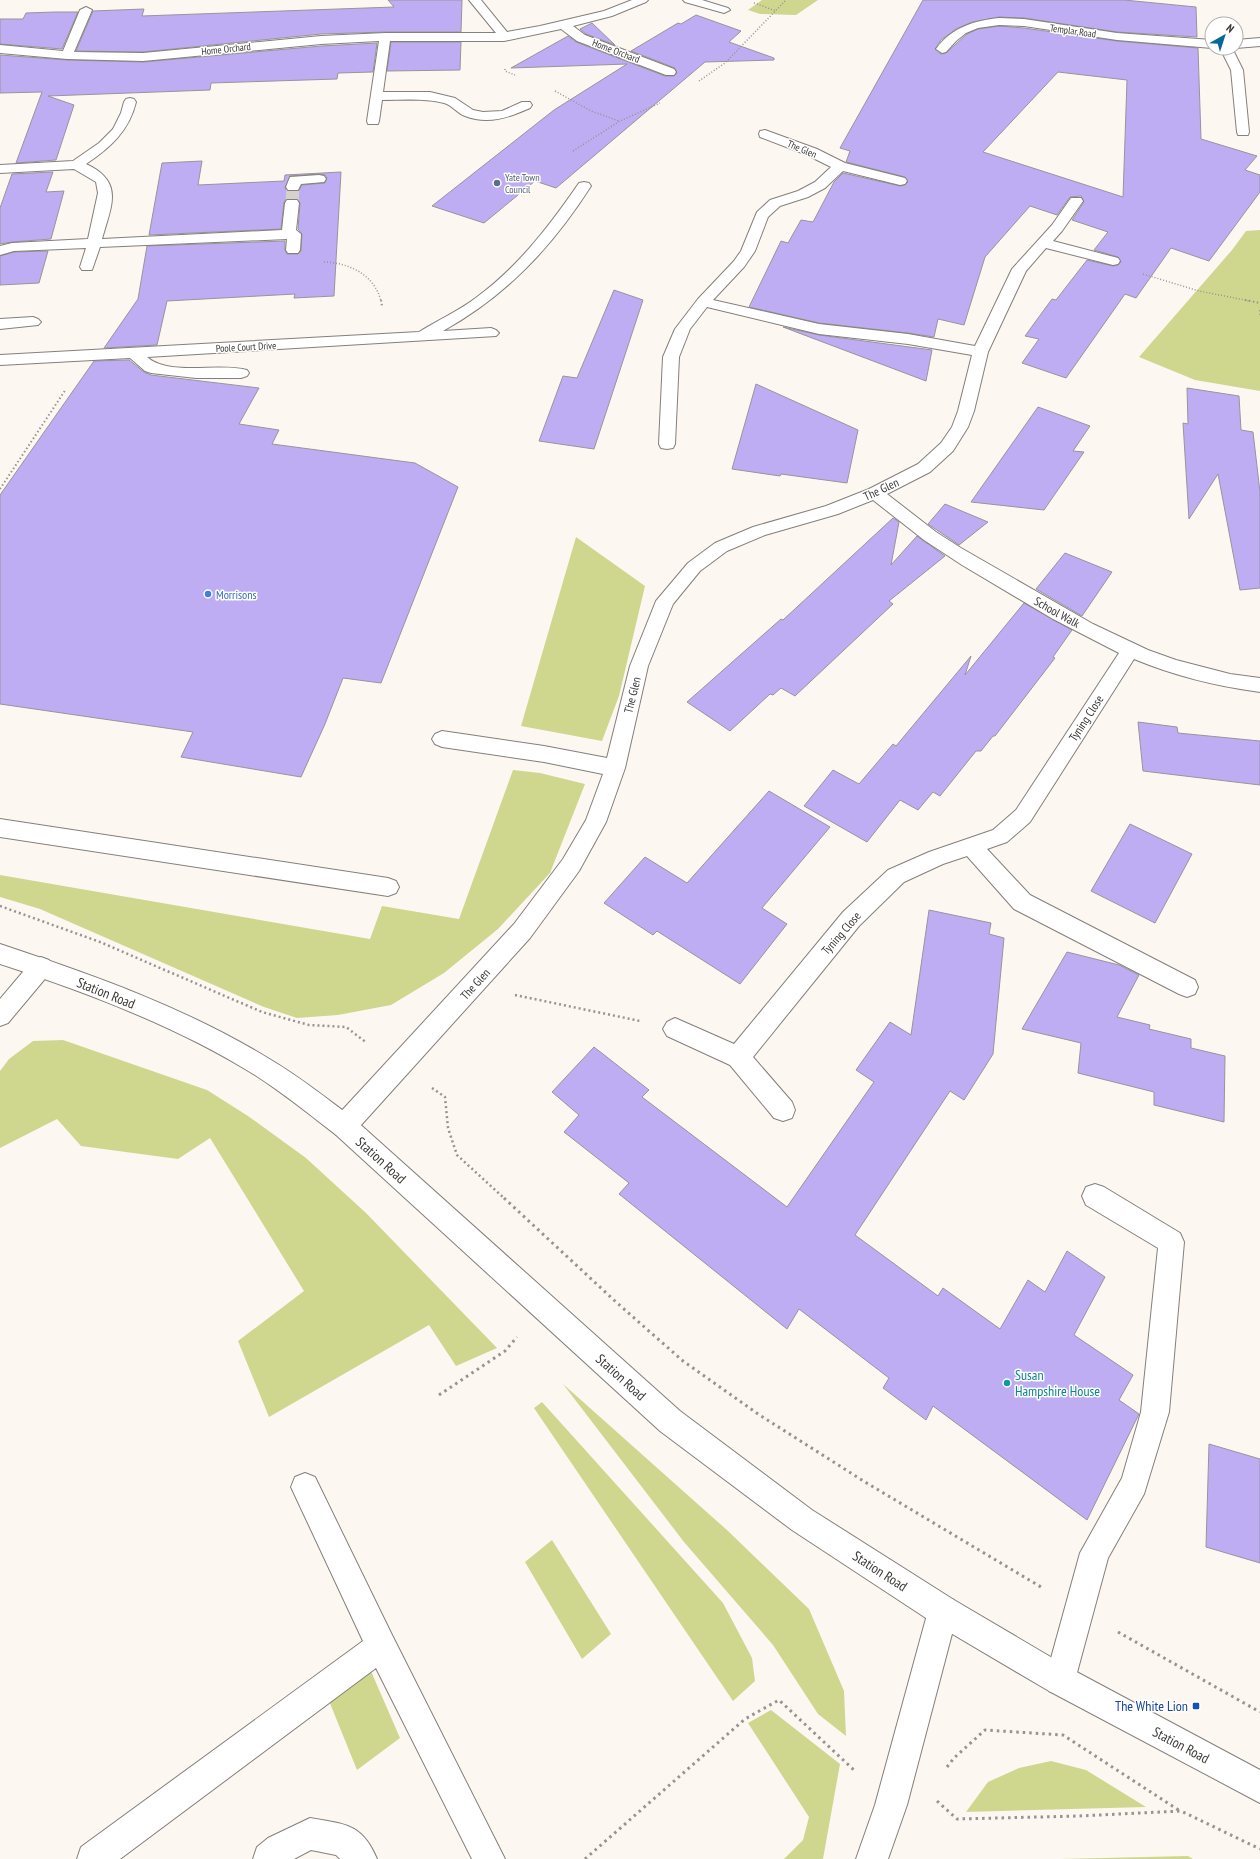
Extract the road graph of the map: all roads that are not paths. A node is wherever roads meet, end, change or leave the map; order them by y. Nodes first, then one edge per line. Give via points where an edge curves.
1 (475, 0) edge
2 (642, 0) edge
3 (689, 0) edge
4 (86, 10) dead end
5 (724, 10) dead end
6 (564, 25) junction
7 (504, 37) junction
8 (385, 38) junction
9 (1260, 42) edge
10 (1204, 43) edge
11 (1244, 43) edge
12 (0, 49) edge
13 (957, 53) dead end
14 (67, 55) junction
15 (1230, 56) edge
16 (670, 72) dead end
17 (377, 96) junction
18 (130, 102) dead end
19 (526, 105) dead end
20 (373, 121) dead end
21 (764, 134) dead end
22 (1244, 134) dead end
23 (76, 165) junction
24 (840, 166) junction
25 (0, 169) edge
26 (319, 179) dead end
27 (900, 180) dead end
28 (584, 186) dead end
29 (293, 188) dead end
30 (1076, 201) dead end
31 (292, 203) tunnel mouth
32 (289, 234) junction
33 (1044, 243) junction
34 (94, 244) junction
35 (293, 250) dead end
36 (0, 251) edge
37 (1113, 261) road end
38 (87, 267) dead end
39 (703, 302) junction
40 (33, 322) dead end
41 (0, 324) edge
42 (491, 333) dead end
43 (419, 338) junction
44 (133, 352) junction
45 (980, 352) junction
46 (0, 360) edge
47 (241, 373) dead end
48 (667, 444) dead end
49 (875, 493) junction
50 (1130, 651) junction
51 (1260, 685) edge
52 (442, 739) dead end
53 (615, 768) junction
54 (0, 828) edge
55 (972, 847) junction
56 (388, 887) dead end
57 (0, 954) edge
58 (40, 967) junction
59 (1187, 987) dead end
60 (0, 1016) edge
61 (675, 1029) road end
62 (738, 1057) junction
63 (783, 1110) dead end
64 (344, 1126) junction
65 (1095, 1196) dead end
66 (305, 1487) dead end
67 (942, 1611) junction
68 (381, 1646) junction
69 (1060, 1680) junction
70 (1260, 1787) edge
71 (93, 1859) edge
72 (269, 1859) edge
73 (361, 1859) edge
74 (489, 1859) edge
75 (872, 1859) edge

1 - 7 street
2 - 6 street, Home Orchard via 608,14
3 - 5 street
4 - 14 street
6 - 7 street, Home Orchard
6 - 16 street, Home Orchard via 581,38
7 - 8 street, Home Orchard
8 - 14 street, Home Orchard via 321,40 143,57
8 - 17 street
9 - 11 street
10 - 13 street, Templar Road via 995,22 968,28 950,37 937,51
12 - 14 street, Home Orchard
15 - 22 street via 1237,70
17 - 19 street via 430,96 451,100 469,113 483,116 504,115
17 - 20 street
18 - 23 street via 128,115 122,127 108,142
21 - 24 street, The Glen via 812,152
23 - 25 street
23 - 34 street via 98,177 105,187
24 - 27 street, The Glen
24 - 39 street via 820,185 775,203 762,215 744,258
26 - 29 street via 295,180
28 - 43 street via 569,211 502,284 469,310
30 - 33 street, The Glen
31 - 32 street
32 - 34 street
32 - 35 street via 294,234
33 - 37 street
33 - 45 street, The Glen via 1020,269
34 - 36 street via 12,247
34 - 38 street
39 - 45 street via 819,329 908,339
39 - 48 street via 683,329 671,357
40 - 41 street
42 - 43 street, Poole Court Drive
43 - 44 street, Poole Court Drive
44 - 46 street, Poole Court Drive
44 - 47 street via 151,368 196,373
45 - 49 street, The Glen via 966,411 948,447 924,468
49 - 50 street, School Walk via 929,536 980,569 1058,614
49 - 53 street, The Glen via 832,510 759,531 721,547 694,567 665,601 639,666
50 - 51 street, School Walk via 1188,672
50 - 55 street, Tyning Close via 1023,816 1000,836
52 - 53 street via 544,754
53 - 64 street, The Glen via 596,822 571,865 522,931
54 - 56 street
55 - 59 street via 1022,902
55 - 62 street, Tyning Close via 936,858 896,876 851,919
57 - 58 street, Station Road
58 - 60 street
58 - 64 street, Station Road via 166,1017 237,1052 296,1089
61 - 62 street
62 - 63 street
64 - 67 street, Station Road via 670,1421 802,1520
65 - 69 street via 1171,1242 1155,1412 1134,1484 1095,1553
66 - 68 street
67 - 69 street, Station Road
67 - 75 street via 891,1804
68 - 71 street
68 - 74 street
69 - 70 street, Station Road
72 - 73 street via 279,1849 310,1834 345,1840

